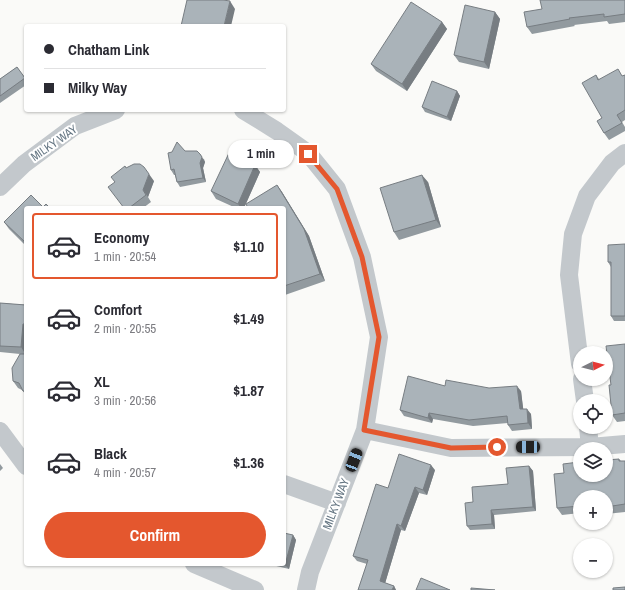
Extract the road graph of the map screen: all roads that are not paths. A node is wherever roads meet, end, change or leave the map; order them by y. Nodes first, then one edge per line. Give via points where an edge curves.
1 (111, 112) edge
2 (246, 112) edge
3 (625, 153) edge
4 (0, 187) edge
5 (578, 346) edge
6 (364, 430) junction
7 (0, 431) edge
8 (625, 444) edge
9 (613, 445) edge
10 (573, 447) edge
11 (24, 463) edge
12 (286, 485) edge
13 (337, 503) junction
14 (199, 566) edge
15 (255, 590) edge
16 (306, 590) edge

1 - 4 street, MILKY WAY via 75,126 24,164
2 - 6 street, MILKY WAY via 308,154 337,189 362,257 379,337
3 - 5 street via 612,163 587,196 573,234 569,275
6 - 10 street via 451,448
6 - 13 street, MILKY WAY
7 - 11 street
8 - 9 street
12 - 13 street
13 - 16 street, MILKY WAY via 310,572
14 - 15 street

